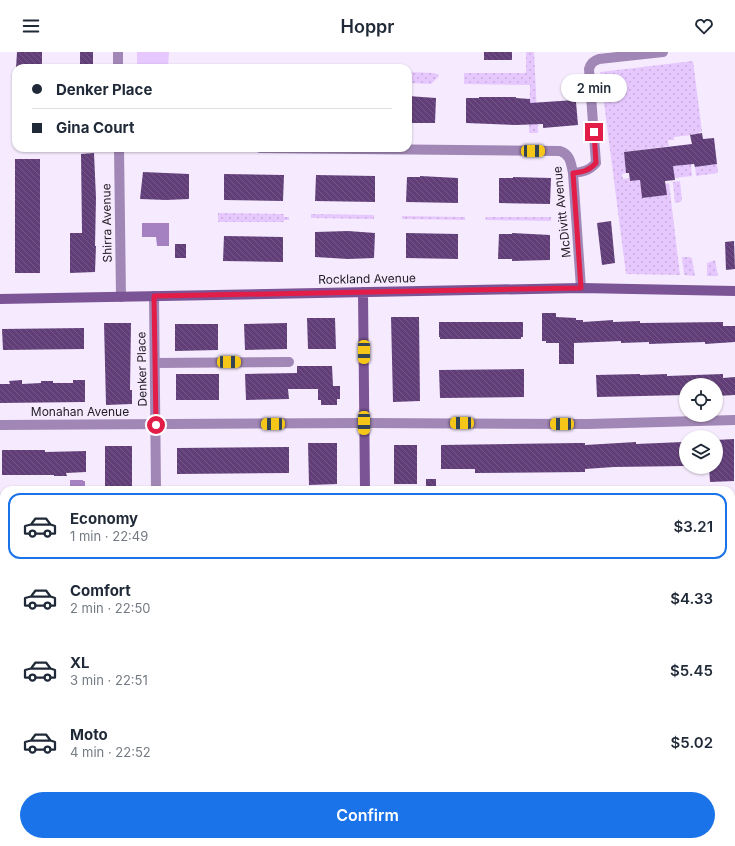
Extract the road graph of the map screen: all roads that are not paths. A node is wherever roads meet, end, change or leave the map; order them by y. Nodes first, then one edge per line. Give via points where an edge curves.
1 (118, 52) edge
2 (659, 52) edge
3 (118, 64) edge
4 (412, 150) edge
5 (119, 152) edge
6 (573, 173) junction
7 (581, 288) junction
8 (735, 291) edge
9 (363, 292) junction
10 (154, 296) junction
11 (121, 297) junction
12 (0, 299) edge
13 (289, 362) dead end
14 (155, 363) junction
15 (735, 420) edge
16 (364, 423) junction
17 (0, 425) edge
18 (156, 425) junction
19 (156, 486) edge
20 (365, 486) edge

1 - 3 street
2 - 6 street via 599,59 591,64 589,69 596,163 586,171
4 - 6 street, McDivitt Avenue via 560,151 568,156
5 - 11 street, Shirra Avenue
6 - 7 street, McDivitt Avenue
7 - 8 street, Rockland Avenue
7 - 9 street, Rockland Avenue
9 - 10 street, Rockland Avenue
9 - 16 street
10 - 11 street, Rockland Avenue
10 - 14 street, Denker Place
11 - 12 street, Rockland Avenue
13 - 14 street
14 - 18 street, Denker Place
15 - 16 street, Monahan Avenue via 588,424
16 - 18 street, Monahan Avenue
16 - 20 street
17 - 18 street, Monahan Avenue
18 - 19 street, Denker Place

